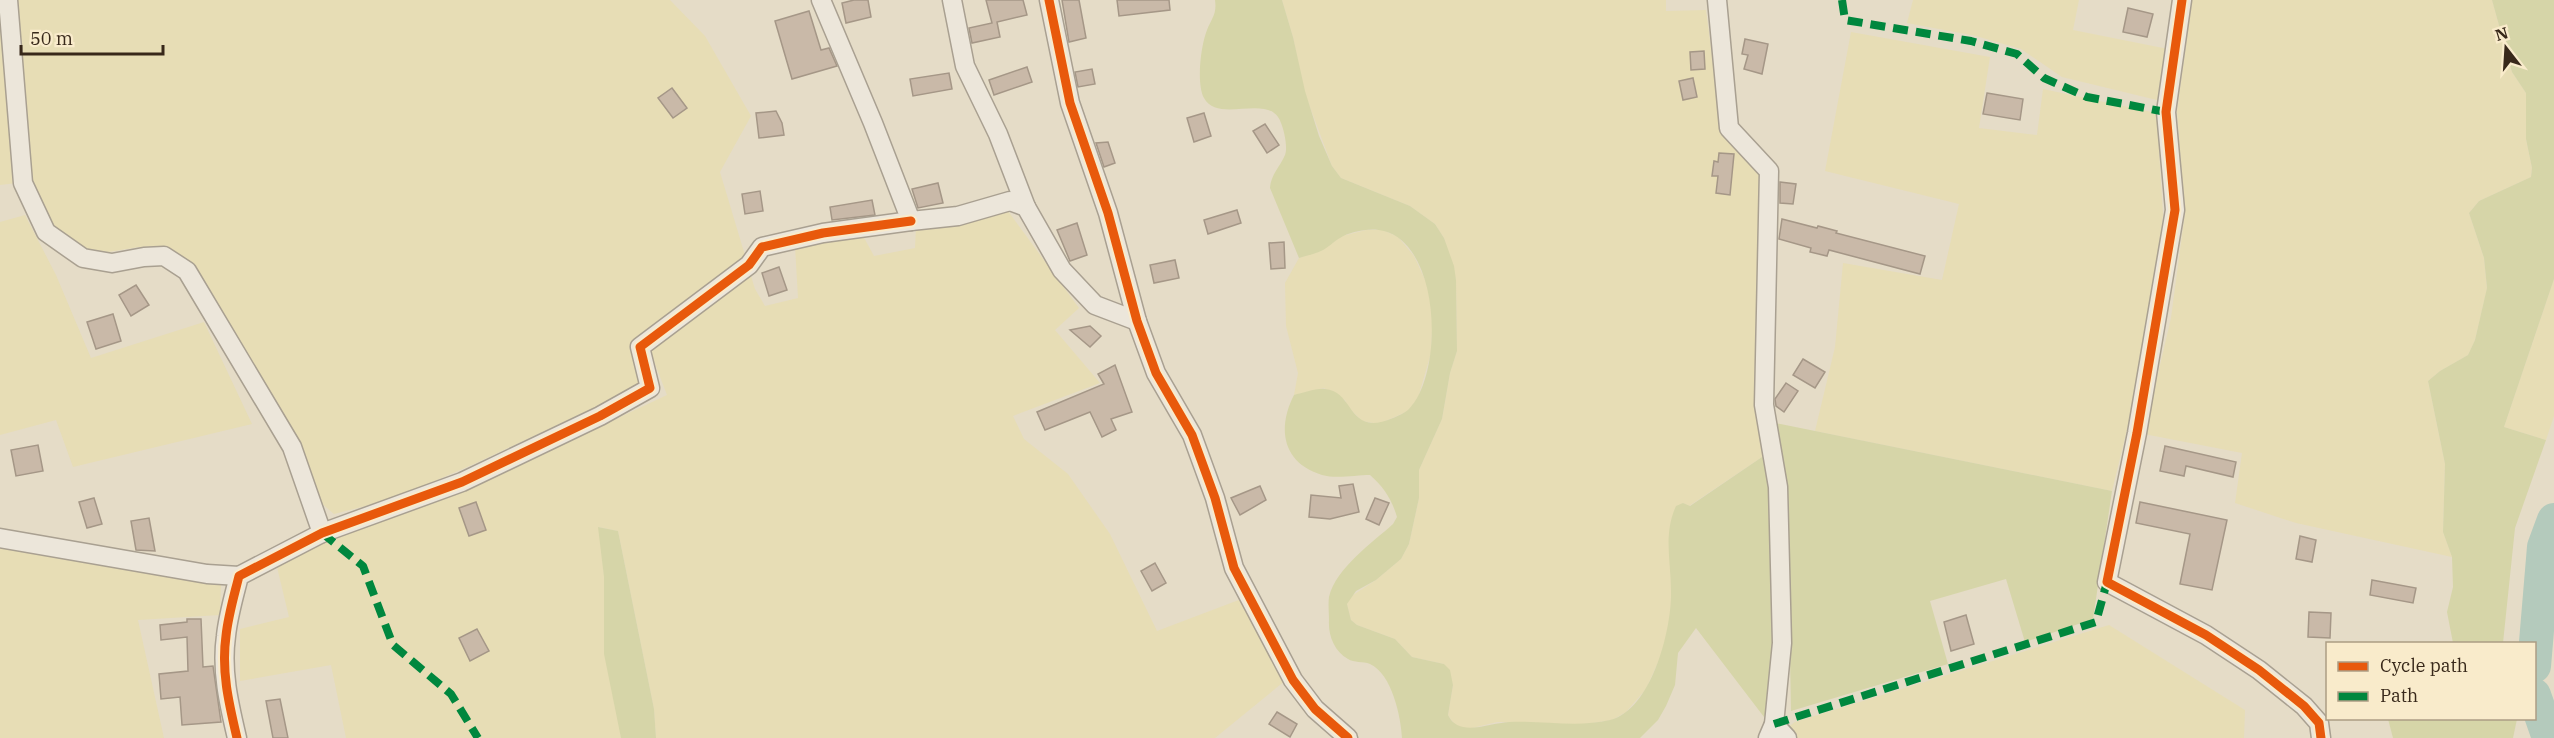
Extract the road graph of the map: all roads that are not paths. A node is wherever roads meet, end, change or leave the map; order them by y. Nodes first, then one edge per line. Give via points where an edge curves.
1 (8, 0) edge
2 (821, 0) edge
3 (952, 0) edge
4 (1049, 0) edge
5 (1717, 0) edge
6 (2182, 0) edge
7 (1026, 207) junction
8 (911, 221) junction
9 (1137, 321) junction
10 (322, 533) junction
11 (0, 538) edge
12 (239, 576) junction
13 (1771, 731) edge
14 (237, 738) edge
15 (1348, 738) edge
16 (1787, 738) edge
17 (2321, 738) edge

1 - 10 street via 23,183 46,232 83,258 112,263 164,256 187,271 292,447
2 - 8 street
3 - 7 street via 965,66 998,134
4 - 9 street via 1070,103 1108,213
5 - 13 street via 1729,128 1769,171 1764,405 1778,487 1782,632
6 - 17 street via 2166,112 2175,210 2107,582 2206,635 2259,670 2304,706 2319,723
7 - 8 street via 1010,201 958,216
7 - 9 street via 1062,270 1095,305
8 - 10 street via 824,233 762,247 749,265 640,347 650,388 462,482
9 - 15 street via 1156,373 1192,435 1234,568 1293,680 1315,709
10 - 12 street
11 - 12 street via 207,574
12 - 14 street via 224,662
13 - 16 street

